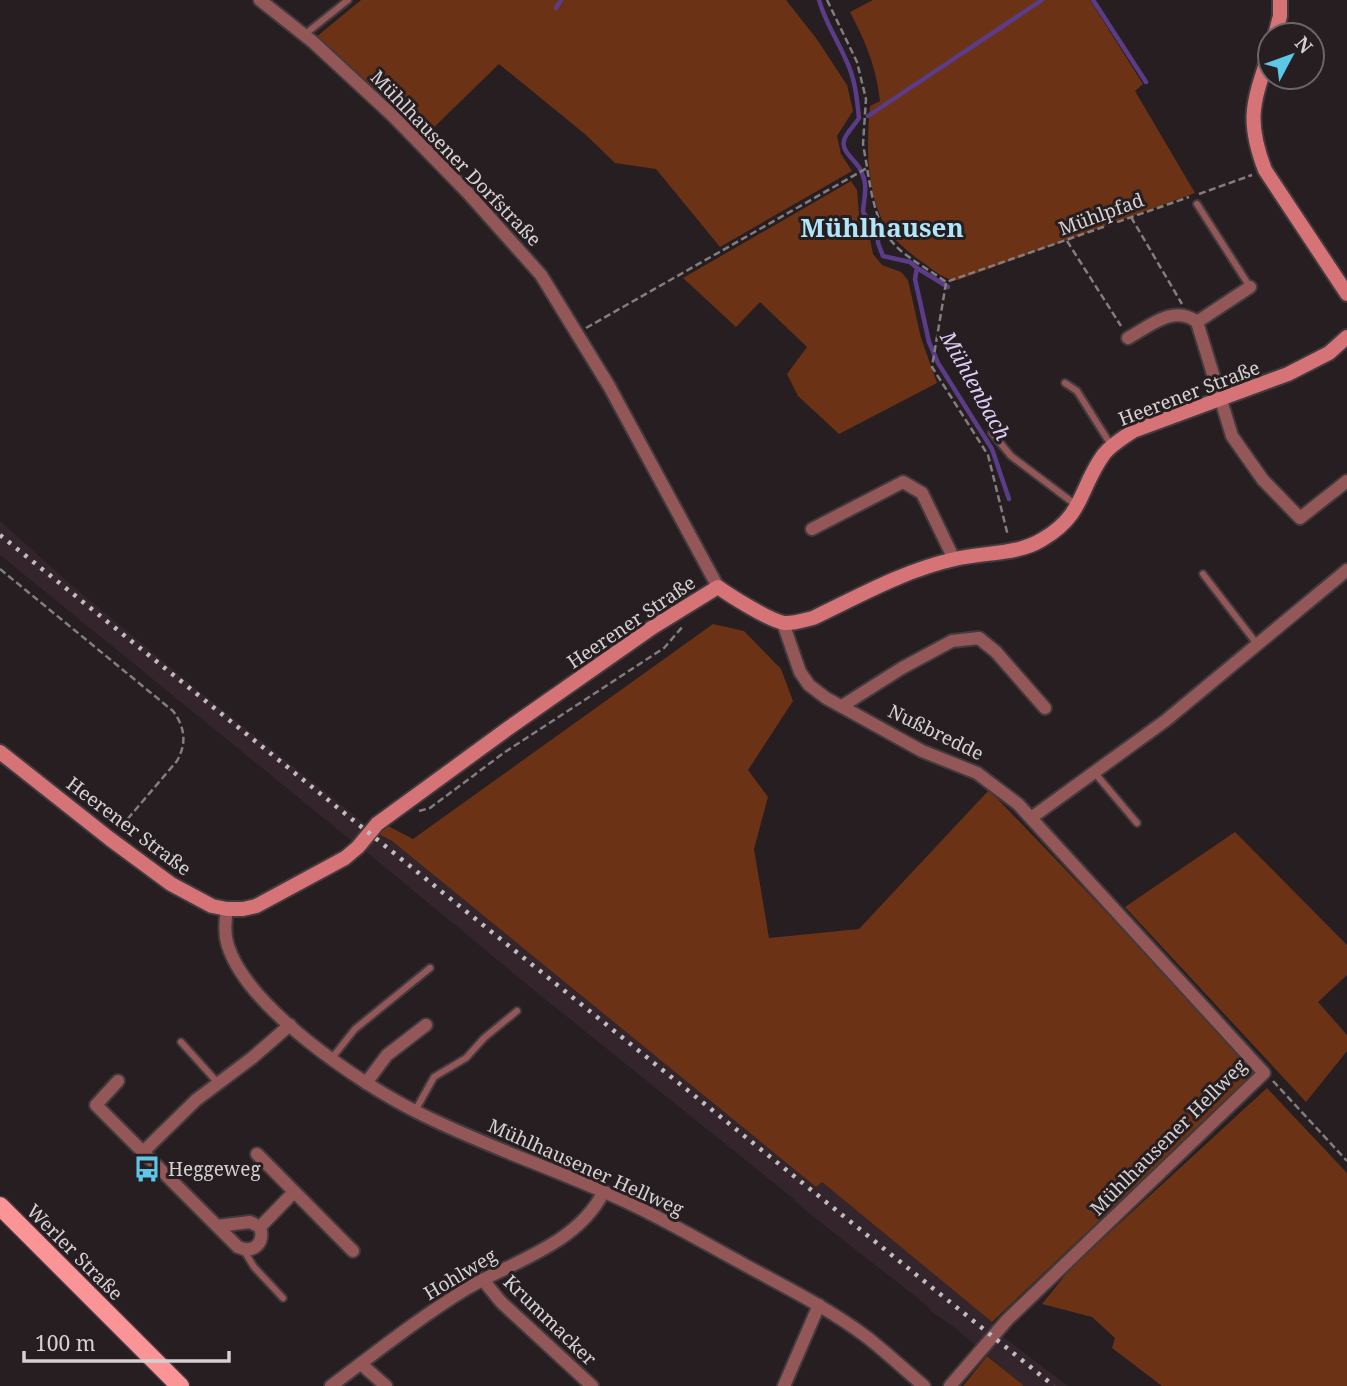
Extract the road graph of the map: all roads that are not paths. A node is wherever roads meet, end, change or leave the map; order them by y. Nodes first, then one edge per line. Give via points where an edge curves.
1 (260, 0) edge
2 (348, 0) edge
3 (1280, 0) edge
4 (1278, 21) edge
5 (304, 35) junction
6 (1257, 91) edge
7 (1197, 204) dead end
8 (1250, 287) joint
9 (1347, 294) edge
10 (1193, 319) junction
11 (1347, 337) edge
12 (1128, 338) road end
13 (1065, 383) dead end
14 (1223, 399) junction
15 (992, 433) dead end
16 (1112, 446) junction
17 (1347, 481) edge
18 (1078, 506) junction
19 (812, 528) dead end
20 (954, 559) junction
21 (1347, 570) edge
22 (1203, 574) dead end
23 (718, 587) junction
24 (783, 623) junction
25 (1257, 645) junction
26 (842, 706) junction
27 (1045, 708) dead end
28 (0, 752) edge
29 (1094, 772) junction
30 (1031, 818) junction
31 (1136, 823) dead end
32 (227, 909) junction
33 (430, 968) dead end
34 (517, 1011) dead end
35 (290, 1025) junction
36 (426, 1025) dead end
37 (181, 1042) dead end
38 (332, 1058) junction
39 (118, 1082) dead end
40 (218, 1083) junction
41 (366, 1083) junction
42 (415, 1111) junction
43 (143, 1152) junction
44 (257, 1154) dead end
45 (294, 1192) junction
46 (603, 1193) junction
47 (0, 1206) edge
48 (217, 1226) junction
49 (260, 1227) junction
50 (243, 1249) junction
51 (353, 1251) dead end
52 (483, 1280) junction
53 (283, 1298) dead end
54 (819, 1305) junction
55 (361, 1364) junction
56 (180, 1386) edge
57 (331, 1386) edge
58 (386, 1386) edge
59 (592, 1386) edge
60 (784, 1386) edge
61 (924, 1386) edge
62 (950, 1386) edge

1 - 5 street, Mühlhausener Dorfstraße
2 - 5 lane
3 - 4 street
5 - 23 street, Mühlhausener Dorfstraße via 393,116 541,275
6 - 9 street via 1253,127 1265,170
7 - 8 lane
8 - 10 street
10 - 12 street via 1172,313
10 - 14 street
11 - 14 street, Heerener Straße via 1329,354
13 - 16 lane via 1077,391
14 - 16 street, Heerener Straße via 1133,431
14 - 17 street via 1232,436 1263,480 1300,518
15 - 18 lane via 1011,456
16 - 18 street, Heerener Straße
18 - 20 street, Heerener Straße via 1063,525 1030,546
19 - 20 street via 903,482 922,494
20 - 24 street, Heerener Straße via 906,575 813,618
21 - 25 street
22 - 25 lane
23 - 24 street, Heerener Straße
23 - 32 street, Heerener Straße via 642,635 402,805 345,858 256,906
24 - 26 street, Nußbredde via 809,685
25 - 29 street via 1166,721
26 - 27 street via 952,641 979,638
26 - 30 street, Nußbredde via 922,751 977,773
28 - 32 street, Heerener Straße via 171,884
29 - 30 street
29 - 31 lane
30 - 62 street, Mühlhausener Hellweg via 1265,1073 1007,1320
32 - 35 street, Mühlhausener Hellweg via 225,930 234,960 247,981
33 - 38 lane via 355,1029
34 - 42 lane via 466,1058 434,1077
35 - 38 street, Mühlhausener Hellweg
35 - 40 street
36 - 41 street via 387,1055
37 - 40 lane
38 - 41 street, Mühlhausener Hellweg
39 - 43 street via 96,1105
40 - 43 street
41 - 42 street, Mühlhausener Hellweg
42 - 46 street, Mühlhausener Hellweg
43 - 48 street
44 - 45 street
45 - 49 street
45 - 51 street
46 - 52 street, Hohlweg via 594,1210 561,1238
46 - 54 street, Mühlhausener Hellweg
47 - 56 main road, Werler Straße
48 - 49 street via 250,1222
48 - 50 street
49 - 50 street via 258,1246
50 - 53 lane
52 - 55 street, Hohlweg
52 - 59 street, Krummacker
54 - 60 street
54 - 61 street, Mühlhausener Hellweg via 868,1338
55 - 57 street, Hohlweg
55 - 58 street

